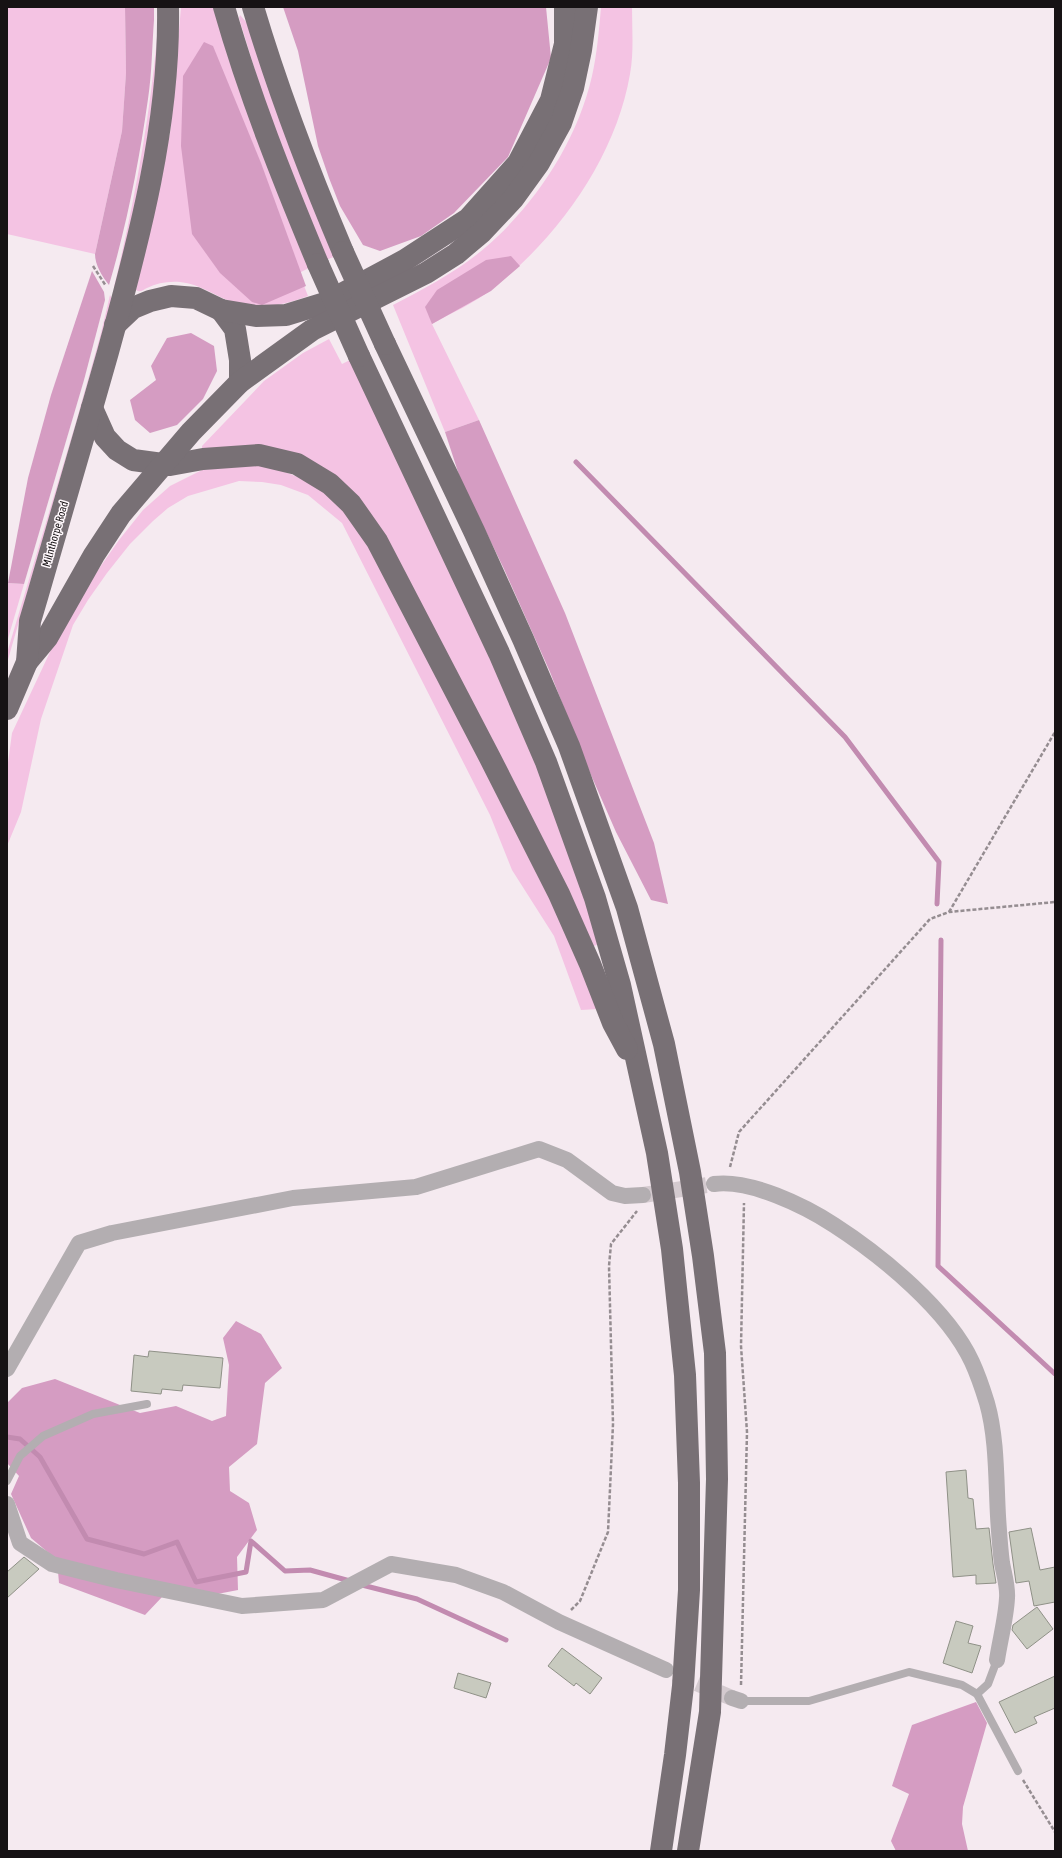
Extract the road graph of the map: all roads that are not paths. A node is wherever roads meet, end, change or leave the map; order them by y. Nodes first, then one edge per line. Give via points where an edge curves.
1 (168, 7) edge
2 (224, 7) edge
3 (252, 7) edge
4 (566, 7) edge
5 (586, 7) edge
6 (221, 310) junction
7 (115, 325) junction
8 (240, 382) junction
9 (92, 408) junction
10 (161, 465) junction
11 (27, 662) junction
12 (7, 709) edge
13 (640, 1073) junction
14 (720, 1183) tunnel mouth
15 (640, 1195) tunnel mouth
16 (7, 1369) edge
17 (147, 1404) dead end
18 (7, 1481) edge
19 (7, 1504) edge
20 (996, 1660) joint
21 (666, 1670) tunnel mouth
22 (977, 1694) junction
23 (737, 1699) tunnel mouth
24 (1018, 1771) road end
25 (661, 1851) edge
26 (688, 1851) edge

1 - 7 highway, Milnthorpe Road via 169,41 166,72 151,175 129,279
2 - 13 highway, bridge via 242,67 276,160 318,264 499,653 546,762 595,898 620,985
3 - 26 highway, bridge via 268,59 317,192 385,344 523,638 569,746 627,908 664,1044 686,1149 715,1353 717,1479 710,1712
4 - 6 highway via 564,44 551,100 518,163 468,219 405,260 325,303 286,315 256,316
5 - 8 highway, Milnthorpe Road via 574,88 561,123 540,163 513,199 482,232 456,254 426,273 312,330
6 - 7 highway via 196,298 171,296 133,308
6 - 8 highway via 235,329 240,360
7 - 9 highway, Milnthorpe Road
8 - 10 highway, Milnthorpe Road
9 - 10 highway via 105,437 117,450 133,460
9 - 11 highway, Milnthorpe Road via 30,621
10 - 11 highway, Milnthorpe Road via 121,514 94,555 47,638
10 - 13 highway via 259,454 297,464 330,484 351,504 377,540 559,894 613,1023
11 - 12 highway, Milnthorpe Road
13 - 25 highway via 657,1153 672,1249 685,1376 689,1483 689,1590 683,1686
14 - 20 street via 746,1186 786,1199 819,1215 850,1236 923,1296 950,1326 972,1361 987,1405 994,1446 1000,1548 1007,1597
15 - 16 street via 625,1196 612,1193 567,1160 539,1149 416,1188 293,1198 112,1233 79,1243
17 - 18 lane via 93,1414 44,1436 20,1456
19 - 21 street via 20,1543 52,1564 242,1606 323,1600 391,1564 456,1575 503,1592 560,1622
20 - 22 lane via 988,1684
22 - 23 lane via 962,1685 909,1672 809,1701
22 - 24 lane

